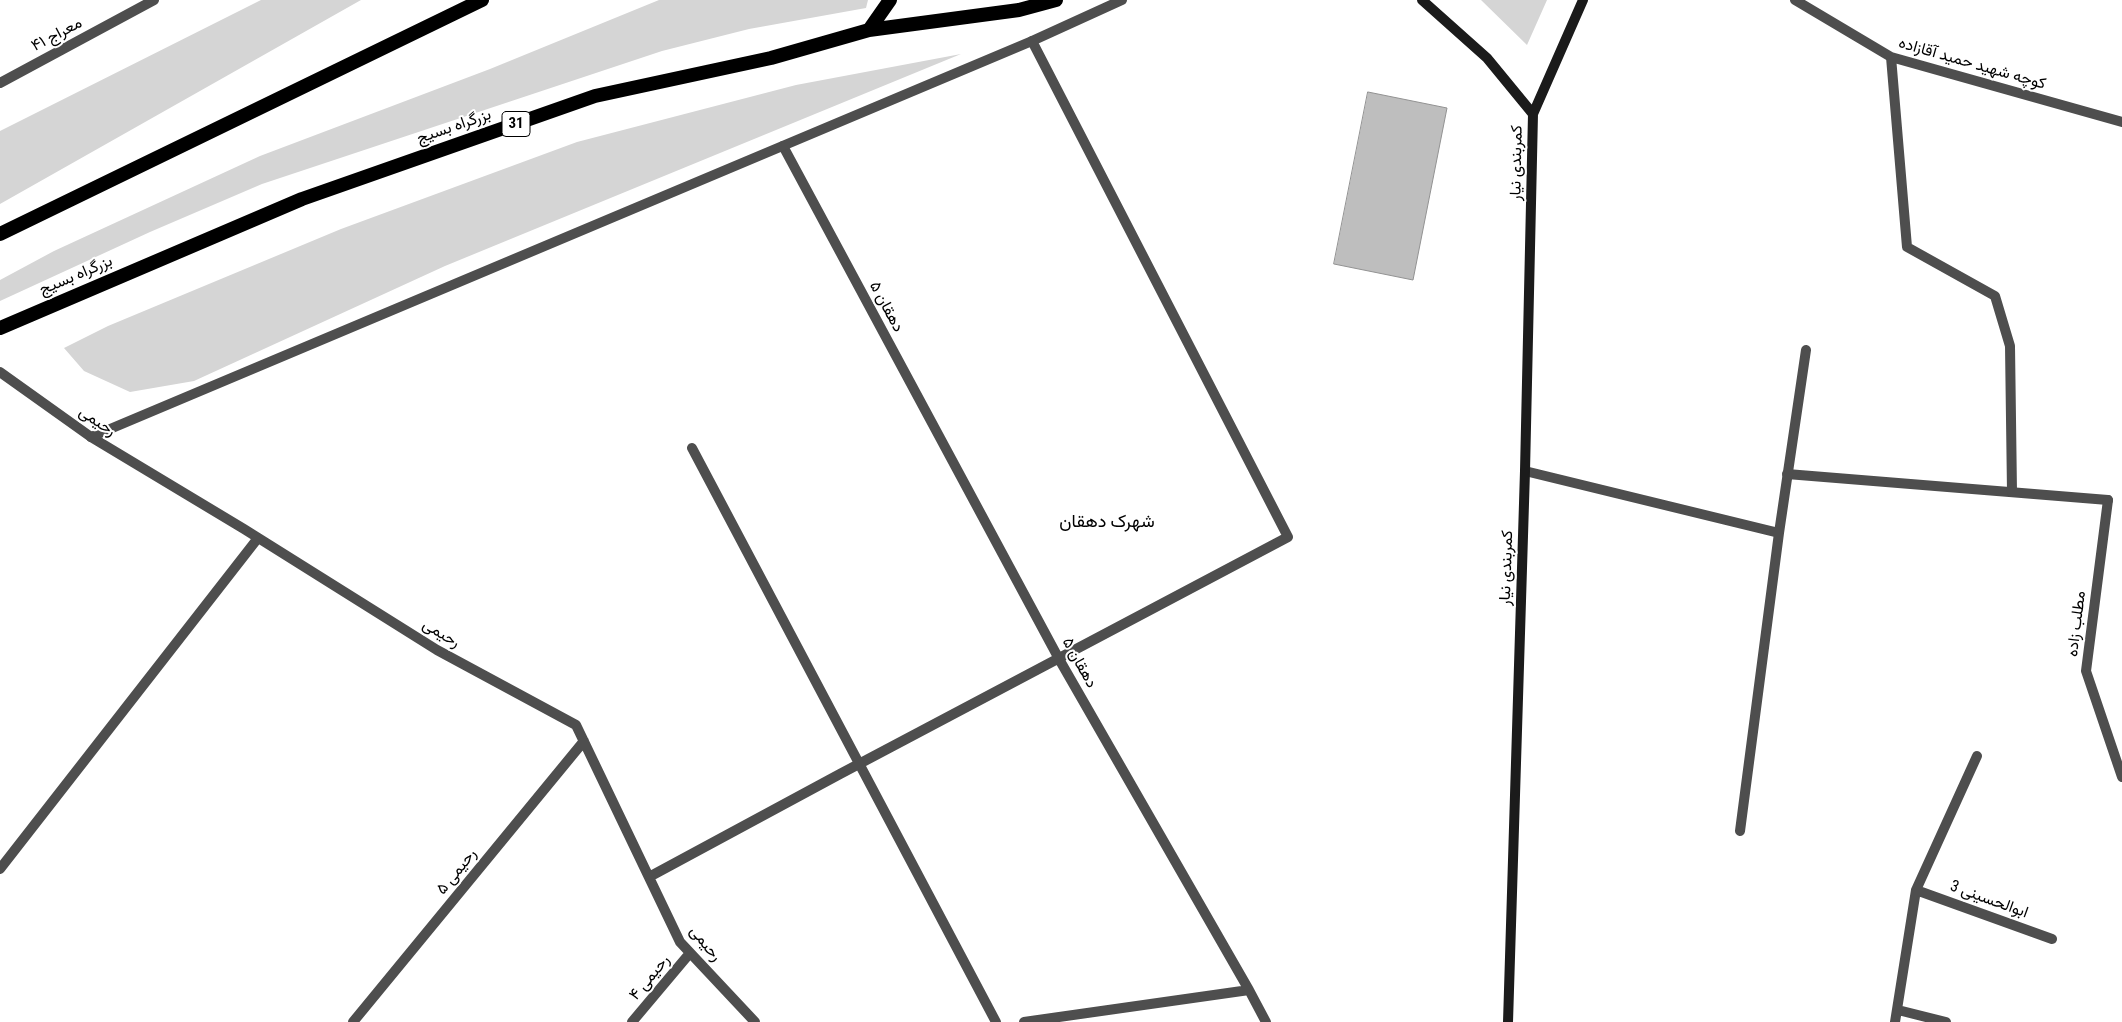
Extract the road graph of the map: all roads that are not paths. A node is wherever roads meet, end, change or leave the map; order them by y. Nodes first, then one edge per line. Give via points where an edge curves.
1 (154, 0) edge
2 (482, 0) edge
3 (890, 0) edge
4 (1056, 0) edge
5 (1122, 0) edge
6 (1422, 0) edge
7 (1583, 0) edge
8 (1795, 0) edge
9 (136, 4) edge
10 (869, 30) junction
11 (1032, 41) junction
12 (1892, 57) junction
13 (0, 82) edge
14 (1533, 114) junction
15 (2122, 122) edge
16 (783, 146) junction
17 (0, 234) edge
18 (0, 328) edge
19 (1806, 350) dead end
20 (0, 372) edge
21 (91, 437) junction
22 (692, 448) dead end
23 (1525, 471) junction
24 (1787, 474) junction
25 (2012, 492) junction
26 (1779, 533) junction
27 (258, 538) junction
28 (1059, 659) junction
29 (584, 742) junction
30 (1977, 756) dead end
31 (860, 763) junction
32 (2122, 777) edge
33 (1740, 831) dead end
34 (0, 869) edge
35 (649, 877) junction
36 (1916, 890) junction
37 (2052, 939) dead end
38 (690, 953) junction
39 (1249, 990) junction
40 (1898, 1010) junction
41 (353, 1022) edge
42 (632, 1022) edge
43 (755, 1022) edge
44 (996, 1022) edge
45 (1024, 1022) edge
46 (1266, 1022) edge
47 (1508, 1022) edge
48 (1895, 1022) edge
49 (1946, 1022) edge

1 - 9 street, معراج ۴۱
2 - 17 highway
3 - 10 highway
4 - 10 highway, بزرگراه بسیج / 31 via 1019,10
5 - 11 street
6 - 14 main road via 1487,58
7 - 14 main road
8 - 12 street, کوچه شهید حمید آقازاده
9 - 13 street, معراج ۴۱
10 - 18 highway, بزرگراه بسیج / 31 via 772,58 595,96 302,199
11 - 16 street
11 - 28 street via 1288,537
12 - 15 street, کوچه شهید حمید آقازاده
12 - 25 street via 1907,247 1995,296 2010,346
14 - 23 main road, کمربندی نیار
16 - 21 street
16 - 28 street, دهقان ۵
19 - 24 street
20 - 21 street, رحیمی
21 - 27 street, رحیمی
22 - 31 street
23 - 26 street
23 - 47 main road, کمربندی نیار
24 - 25 street
24 - 26 street
25 - 32 street, مطلب زاده via 2108,500 2086,671
26 - 33 street
27 - 29 street, رحیمی via 437,650 576,725
27 - 34 street
28 - 31 street
28 - 39 street, دهقان ۵
29 - 35 street, رحیمی
29 - 41 street, رحیمی ۵
30 - 36 street
31 - 35 street
31 - 44 street
35 - 38 street, رحیمی via 680,942
36 - 37 street, ابوالحسینی 3
36 - 40 street
38 - 42 street, رحیمی ۴
38 - 43 street, رحیمی
39 - 45 street
39 - 46 street, دهقان ۵
40 - 48 street
40 - 49 street

